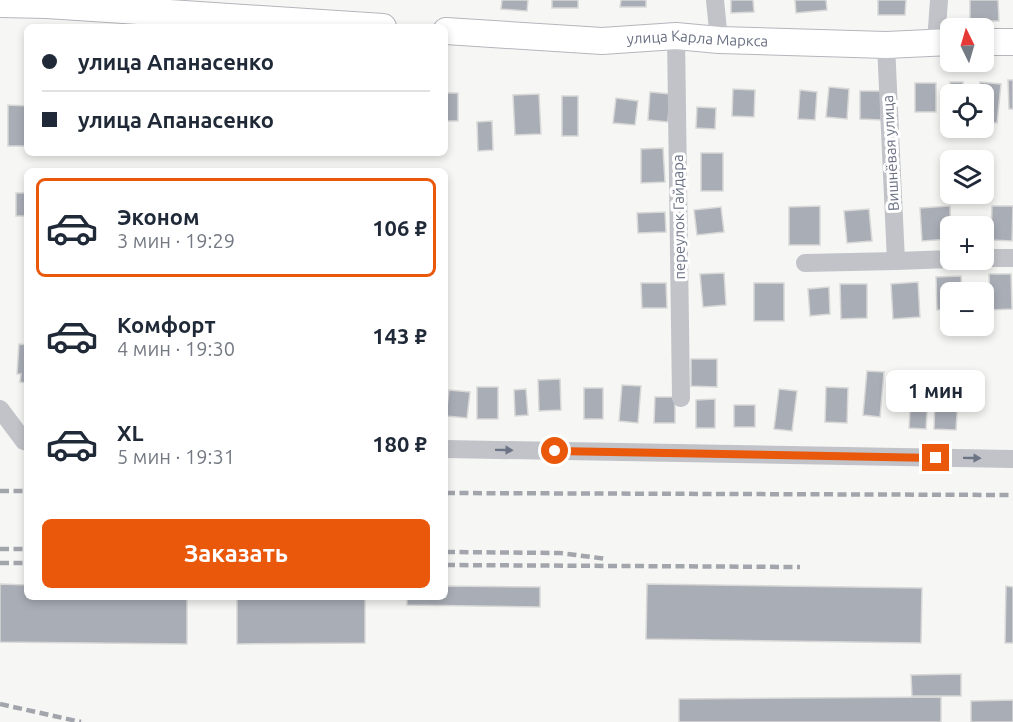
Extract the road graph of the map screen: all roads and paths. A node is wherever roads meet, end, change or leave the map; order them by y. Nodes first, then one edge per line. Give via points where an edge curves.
1 (715, 0) edge
2 (939, 0) edge
3 (47, 3) edge
4 (0, 4) edge
5 (941, 18) edge
6 (341, 24) edge
7 (448, 31) edge
8 (676, 36) junction
9 (719, 40) junction
10 (940, 42) edge
11 (994, 42) edge
12 (1013, 42) edge
13 (886, 45) junction
14 (994, 258) edge
15 (1013, 258) edge
16 (940, 259) edge
17 (896, 261) junction
18 (805, 263) dead end
19 (681, 398) dead end
20 (0, 409) edge
21 (24, 441) edge
22 (448, 449) edge
23 (1013, 459) edge

1 - 9 street
2 - 5 street
3 - 4 street
3 - 6 street
7 - 8 street, улица Карла Маркса via 602,41
8 - 9 street, улица Карла Маркса
8 - 19 street, переулок Гайдара
9 - 13 street, улица Карла Маркса
10 - 13 street, улица Карла Маркса
11 - 12 street
13 - 17 street, Вишнёвая улица
14 - 15 street
16 - 17 street
17 - 18 street
20 - 21 street
22 -> 23 street

